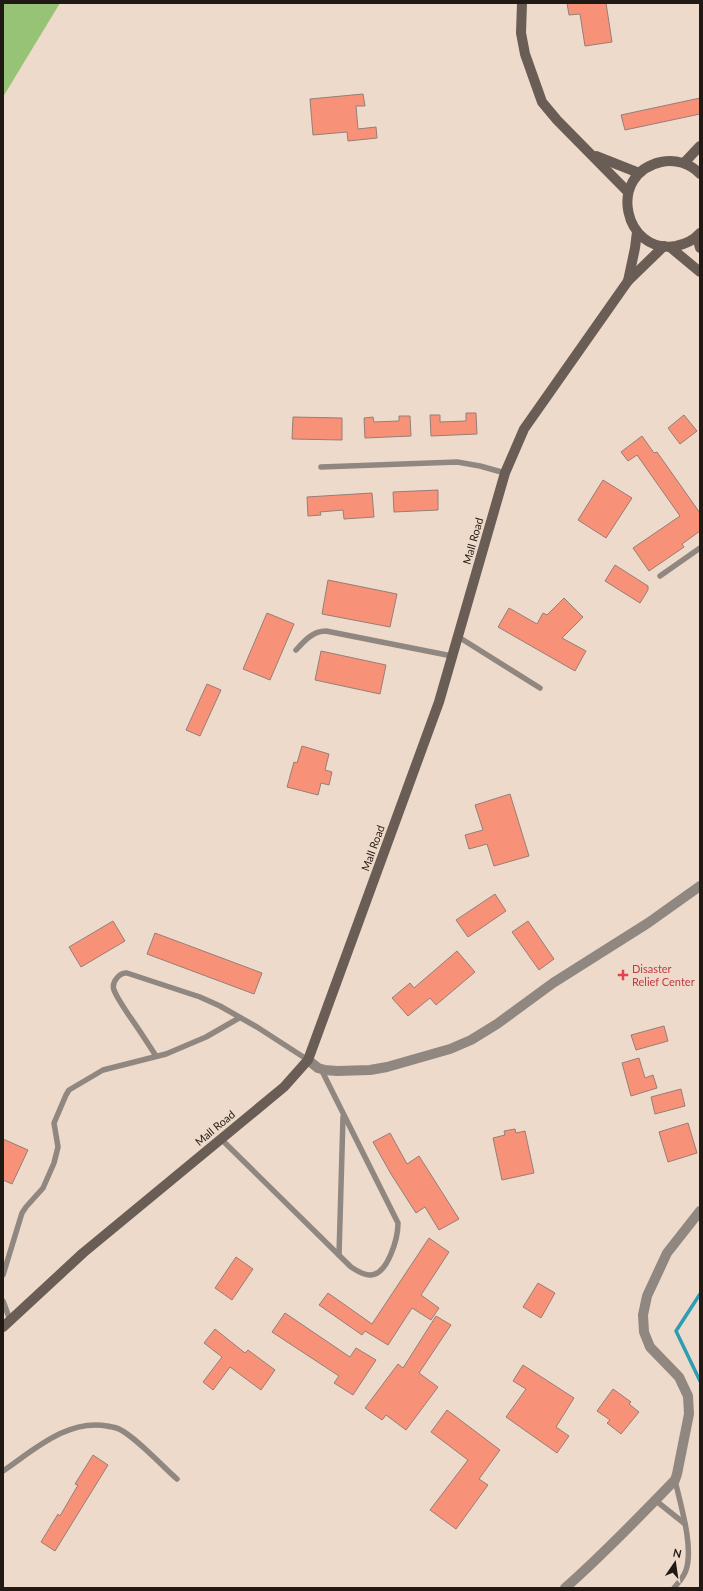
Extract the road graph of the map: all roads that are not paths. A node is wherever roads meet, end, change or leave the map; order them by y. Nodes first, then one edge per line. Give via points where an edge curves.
1 (522, 3) edge
2 (700, 146) edge
3 (592, 154) junction
4 (684, 163) junction
5 (639, 173) junction
6 (700, 174) edge
7 (628, 192) junction
8 (637, 232) junction
9 (698, 235) edge
10 (667, 246) junction
11 (700, 248) edge
12 (700, 272) edge
13 (628, 281) junction
14 (321, 467) dead end
15 (505, 474) junction
16 (700, 548) edge
17 (660, 576) dead end
18 (458, 636) junction
19 (296, 650) dead end
20 (452, 656) junction
21 (540, 688) dead end
22 (700, 886) edge
23 (239, 1018) junction
24 (156, 1056) junction
25 (308, 1060) junction
26 (321, 1069) junction
27 (344, 1114) junction
28 (221, 1139) junction
29 (700, 1211) edge
30 (339, 1255) junction
31 (3, 1275) edge
32 (3, 1301) edge
33 (6, 1324) edge
34 (3, 1471) edge
35 (177, 1479) dead end
36 (674, 1480) junction
37 (655, 1500) junction
38 (685, 1524) junction
39 (565, 1588) edge
40 (674, 1588) edge

1 - 3 street via 522,40 542,102
2 - 4 street
3 - 5 street
3 - 7 street
4 - 5 street via 663,161 652,164
4 - 6 street
5 - 7 street
7 - 8 street via 626,206
8 - 10 street via 650,242
8 - 13 street
9 - 10 street via 684,244
9 - 11 street
10 - 12 street
10 - 13 street
13 - 15 street, Mall Road via 524,429
14 - 15 lane via 457,462
15 - 18 street, Mall Road
16 - 17 lane
18 - 20 street, Mall Road
18 - 21 lane
19 - 20 lane via 308,637 326,630
20 - 25 street, Mall Road via 439,702
22 - 26 street via 471,1040 387,1068 337,1072
23 - 24 lane via 206,1037
23 - 24 lane via 200,997 123,972 114,982 113,988
23 - 25 lane
24 - 31 lane via 103,1070 69,1090 54,1126 58,1147 54,1163 43,1188 22,1213
25 - 26 street
25 - 28 street, Mall Road via 284,1087
26 - 27 lane
27 - 30 lane
27 - 30 lane via 398,1224 398,1234 381,1271 371,1275 351,1267
28 - 30 lane
28 - 33 street, Mall Road via 83,1253
29 - 36 street via 668,1253 647,1296 643,1315 644,1332 650,1347 679,1376 688,1396 689,1414
32 - 33 lane
34 - 35 lane via 50,1438 79,1426 96,1424 117,1428 128,1435
36 - 37 street
36 - 38 lane
37 - 38 lane
37 - 39 street
38 - 40 lane via 687,1568

